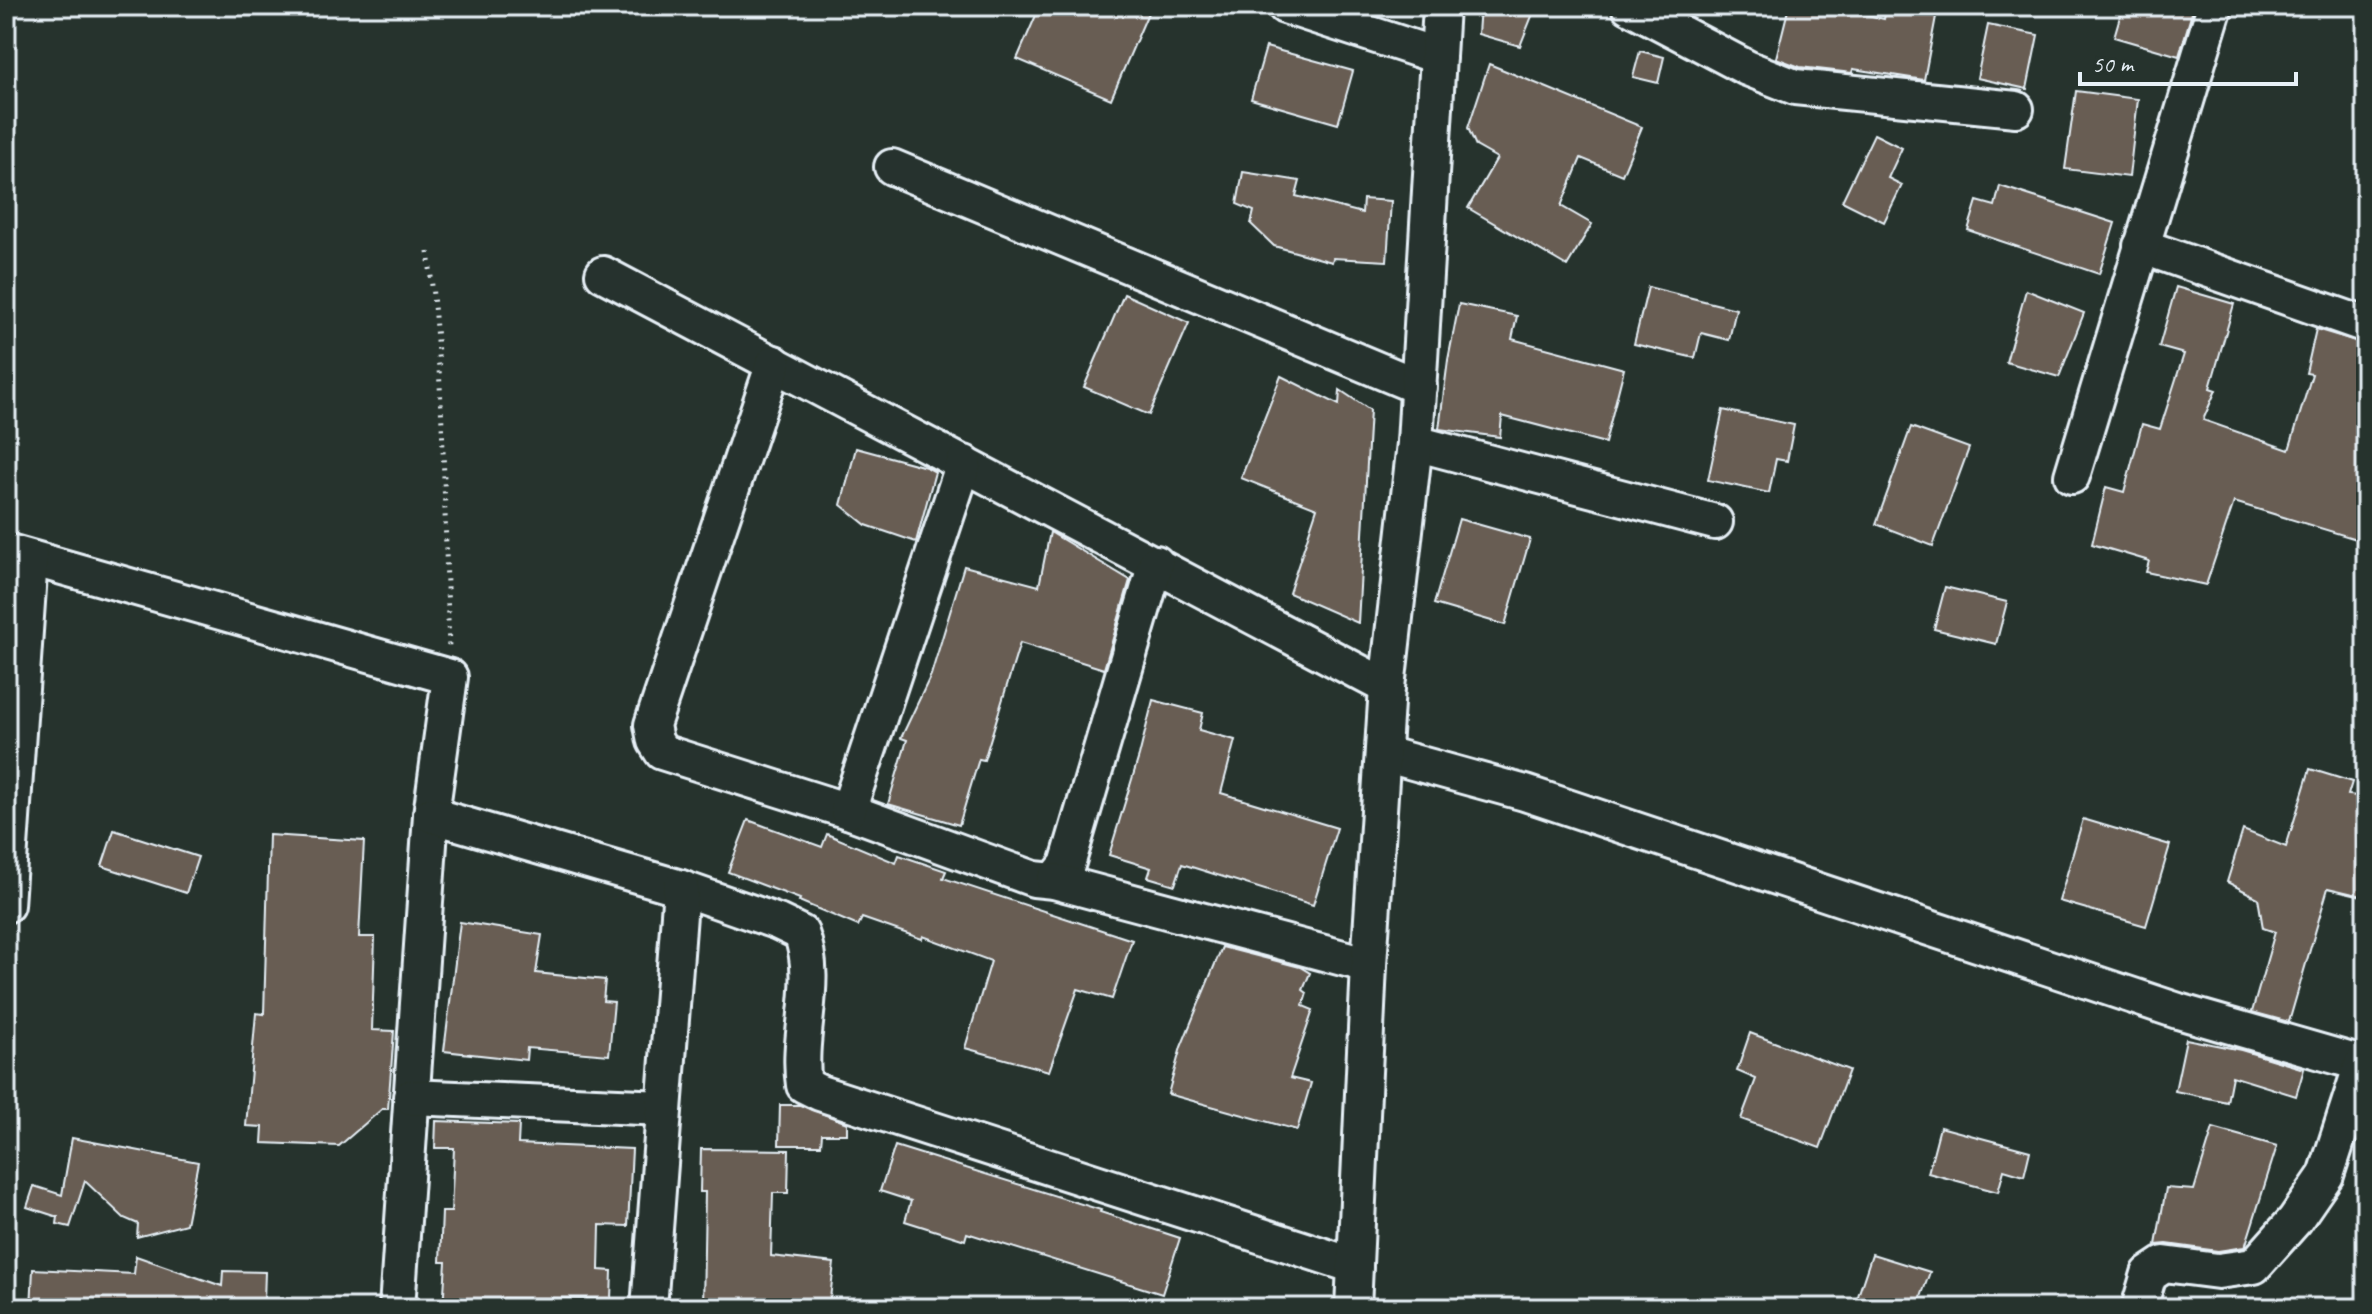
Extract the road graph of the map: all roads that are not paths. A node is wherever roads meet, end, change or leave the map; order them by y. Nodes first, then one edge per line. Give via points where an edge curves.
1 (1285, 6) edge
2 (1441, 6) edge
3 (1629, 6) edge
4 (2215, 6) edge
5 (1438, 56) junction
6 (2016, 109) dead end
7 (892, 167) dead end
8 (2141, 246) junction
9 (603, 274) dead end
10 (2366, 325) edge
11 (774, 363) junction
12 (1419, 387) junction
13 (1415, 443) junction
14 (964, 463) junction
15 (2072, 476) dead end
16 (1715, 522) dead end
17 (18, 555) edge
18 (1156, 563) junction
19 (1387, 687) junction
20 (1384, 754) junction
21 (848, 811) junction
22 (431, 815) junction
23 (1054, 881) junction
24 (681, 888) junction
25 (6, 905) edge
26 (1369, 965) junction
27 (2364, 1065) edge
28 (411, 1097) junction
29 (664, 1108) junction
30 (1355, 1266) junction
31 (397, 1308) edge
32 (649, 1308) edge
33 (1353, 1308) edge
34 (2139, 1308) edge

1 - 5 street
2 - 5 street
3 - 6 street via 1795,87
4 - 8 street
5 - 12 street
7 - 12 street
8 - 10 street
8 - 15 street
9 - 11 street
11 - 14 street
11 - 21 street via 652,725 662,752
12 - 13 street
13 - 16 street
13 - 19 street
14 - 18 street
14 - 21 street
17 - 22 street via 450,677
17 - 25 street
18 - 19 street
18 - 23 street via 1067,865
19 - 20 street
20 - 26 street
20 - 27 street via 1525,793 2164,1007
21 - 23 street via 1034,879
22 - 24 street
22 - 28 street
23 - 26 street
24 - 29 street
24 - 30 street via 801,933 810,973 801,1065 804,1085 845,1103
26 - 30 street
27 - 34 street via 2326,1175 2275,1245 2254,1266 2218,1271 2164,1264 2149,1274
28 - 29 street
28 - 31 street
29 - 32 street
30 - 33 street

